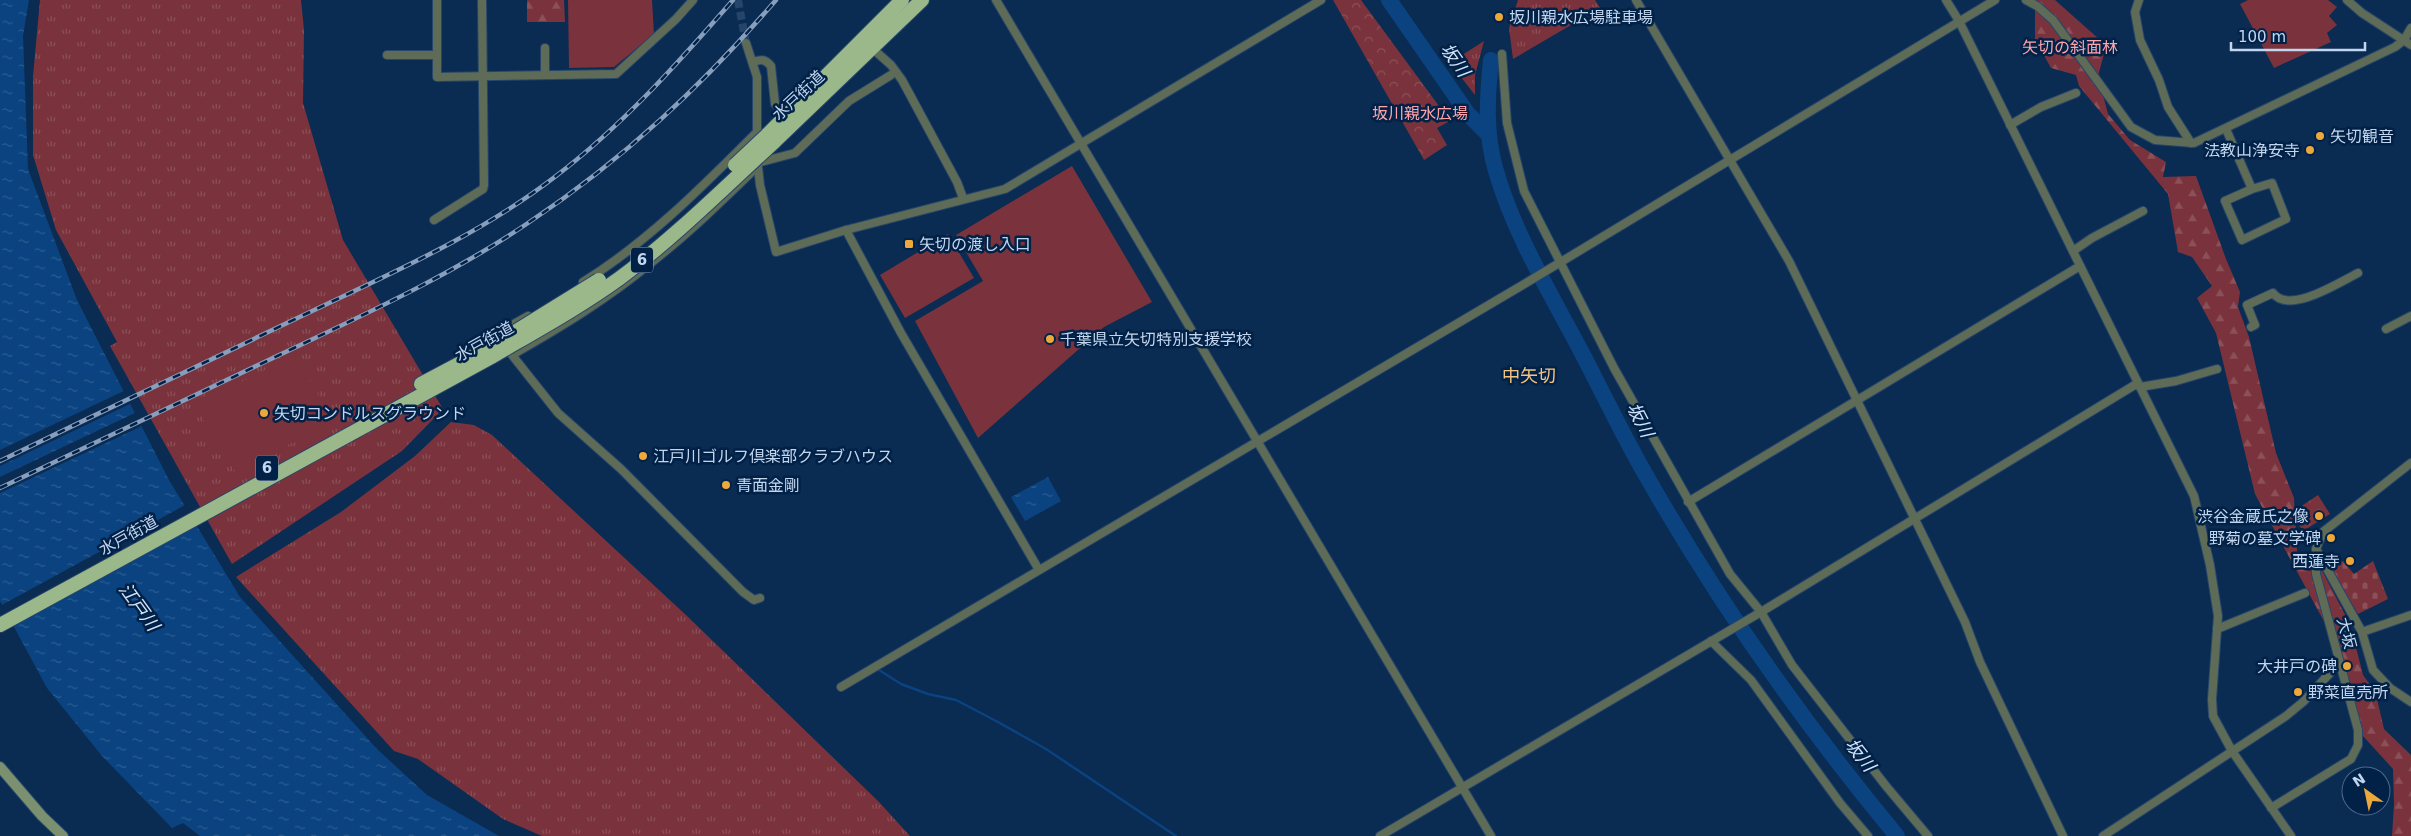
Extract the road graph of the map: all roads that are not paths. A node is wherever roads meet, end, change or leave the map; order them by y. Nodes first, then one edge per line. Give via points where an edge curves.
1 (437, 0) edge
2 (482, 0) edge
3 (693, 0) edge
4 (902, 0) edge
5 (922, 0) edge
6 (996, 0) edge
7 (1321, 0) edge
8 (1636, 0) edge
9 (1946, 0) edge
10 (1995, 0) edge
11 (2026, 0) edge
12 (2139, 0) edge
13 (2346, 0) edge
14 (1959, 21) junction
15 (2411, 28) edge
16 (2408, 42) edge
17 (746, 43) tunnel mouth
18 (545, 48) dead end
19 (873, 49) junction
20 (1502, 54) dead end
21 (387, 55) dead end
22 (437, 55) junction
23 (753, 62) junction
24 (544, 75) junction
25 (891, 75) dead end
26 (482, 76) junction
27 (2076, 93) dead end
28 (786, 115) junction
29 (2010, 126) junction
30 (2226, 129) junction
31 (766, 136) junction
32 (1080, 143) junction
33 (2191, 143) junction
34 (1730, 161) junction
35 (757, 165) junction
36 (2252, 189) junction
37 (963, 198) junction
38 (2143, 211) dead end
39 (434, 220) dead end
40 (846, 230) junction
41 (2073, 251) junction
42 (1559, 264) junction
43 (2080, 266) junction
44 (2358, 273) dead end
45 (2411, 316) edge
46 (2251, 327) dead end
47 (2386, 329) dead end
48 (498, 333) dead end
49 (462, 368) junction
50 (2217, 369) dead end
51 (2139, 385) junction
52 (1857, 402) junction
53 (1256, 441) junction
54 (2411, 463) edge
55 (1688, 502) junction
56 (1914, 519) junction
57 (2316, 549) junction
58 (1039, 570) junction
59 (2305, 593) dead end
60 (760, 598) dead end
61 (1759, 613) junction
62 (0, 615) edge
63 (2411, 615) edge
64 (0, 625) edge
65 (2217, 629) junction
66 (2362, 632) junction
67 (1714, 639) junction
68 (2331, 672) dead end
69 (841, 687) dead end
70 (2411, 702) edge
71 (2232, 750) junction
72 (0, 767) edge
73 (1463, 788) junction
74 (2272, 808) junction
75 (63, 836) edge
76 (1380, 836) edge
77 (1491, 836) edge
78 (1868, 836) edge
79 (1928, 836) edge
80 (2063, 836) edge
81 (2102, 836) edge
82 (2291, 836) edge

1 - 22 street
2 - 26 street
3 - 24 street via 616,74
4 - 28 highway, 水戸街道 / 6
5 - 19 highway, 水戸街道 / 6
6 - 32 street
7 - 32 street
8 - 34 street
9 - 14 street
10 - 14 street
11 - 33 street via 2053,20 2131,127 2155,140
12 - 33 street via 2135,12 2140,40 2168,107
13 - 16 street
14 - 29 street
14 - 34 street
15 - 16 street
16 - 30 street
17 - 23 street
18 - 24 street
19 - 31 highway, 水戸街道 / 6
19 - 37 street via 902,80
20 - 42 street via 1506,123 1514,158 1524,191
21 - 22 street
22 - 26 street via 437,77
23 - 28 street via 760,59 772,66 775,104
23 - 31 street
24 - 26 street
25 - 35 street via 849,101 795,153
26 - 39 street via 483,189
27 - 29 street via 2041,107
28 - 31 highway, 水戸街道 / 6
29 - 41 street
30 - 33 street
30 - 36 street
31 - 35 street
31 - 48 street via 621,255 579,285
31 - 49 highway, 水戸街道 / 6, bridge via 668,239 620,278 566,314
32 - 37 street via 1005,189
32 - 53 street
34 - 42 street
34 - 52 street via 1789,261
35 - 40 street via 776,252
35 - 60 street via 702,220 652,263 598,303 512,355 558,413 621,469 743,592 754,600
36 - 36 street via 2225,201 2242,240 2286,219 2272,183
37 - 40 street
38 - 41 street
40 - 58 street via 901,333
41 - 43 street
42 - 53 street
42 - 55 street
43 - 51 street
43 - 52 street
44 - 46 street via 2310,297 2282,300 2273,293 2247,305 2255,325
45 - 47 street
49 - 62 highway, 水戸街道 / 6
49 - 64 highway, 水戸街道 / 6
50 - 51 street via 2176,381
51 - 56 street
51 - 65 street via 2194,496 2217,602
52 - 55 street
52 - 56 street
53 - 58 street
53 - 73 street
54 - 57 street via 2323,532
55 - 61 street via 1730,574
56 - 61 street
56 - 80 street
57 - 66 street
57 - 74 street, 大坂 via 2316,574 2358,730 2358,745 2351,759
58 - 69 street
59 - 65 street
61 - 67 street
61 - 79 street via 1792,665
63 - 66 street
65 - 71 street via 2213,716
66 - 70 street via 2373,670 2390,688
67 - 73 street
67 - 78 street via 1751,680 1840,803
68 - 71 street via 2286,716
71 - 74 street
71 - 81 street
72 - 75 main road
73 - 76 street
73 - 77 street
74 - 82 street

